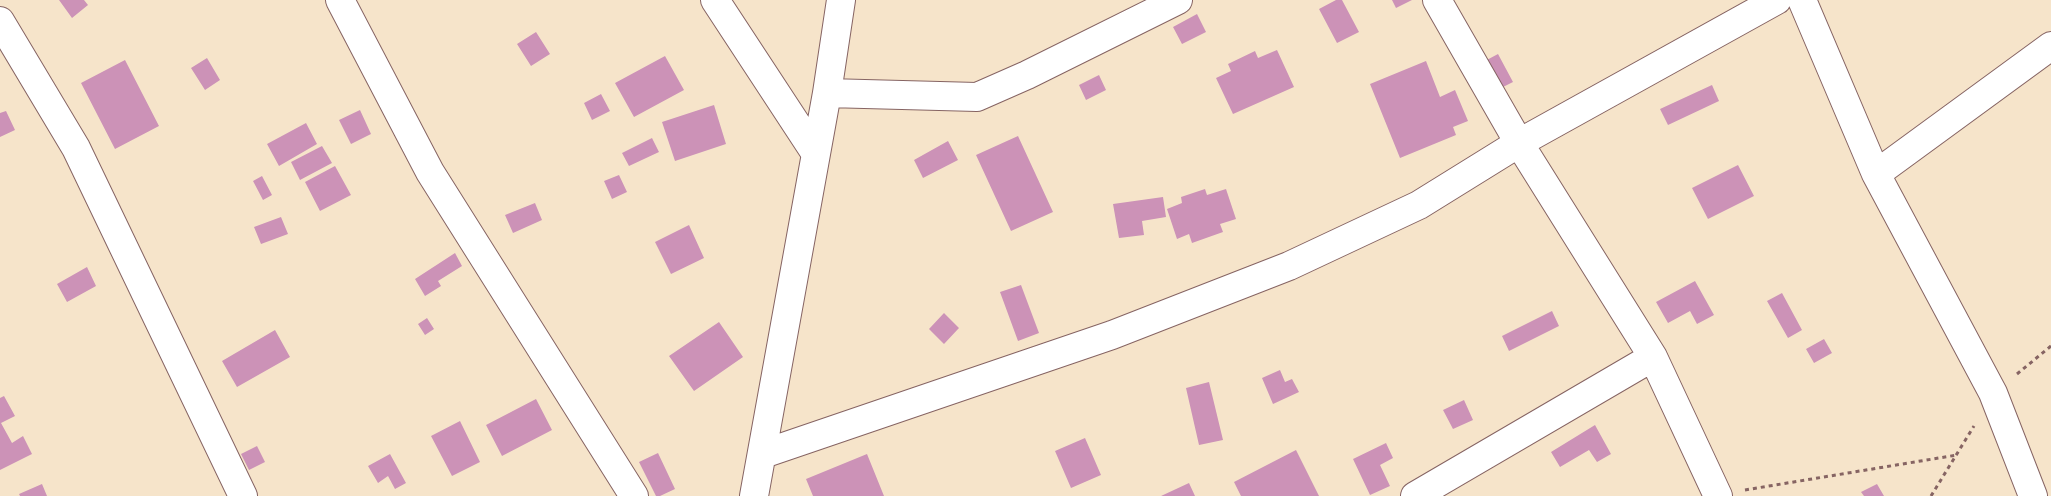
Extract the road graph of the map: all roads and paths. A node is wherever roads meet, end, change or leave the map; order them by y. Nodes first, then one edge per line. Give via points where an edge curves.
1 (340, 0) edge
2 (716, 0) edge
3 (841, 0) edge
4 (1178, 0) edge
5 (1438, 0) edge
6 (1777, 0) edge
7 (1802, 0) edge
8 (0, 21) edge
9 (2051, 46) edge
10 (828, 93) junction
11 (1519, 143) junction
12 (816, 154) junction
13 (1876, 174) junction
14 (2051, 346) edge
15 (1652, 357) junction
16 (1993, 393) junction
17 (763, 454) junction
18 (1957, 455) junction
19 (1718, 495) edge
20 (244, 496) edge
21 (634, 496) edge
22 (754, 496) edge
23 (1415, 496) edge
24 (1932, 496) edge
25 (2033, 496) edge

1 - 21 street via 430,172
2 - 12 street
3 - 10 street
4 - 10 street via 977,97
5 - 11 street
6 - 11 street
7 - 13 street
8 - 20 street via 76,148
9 - 13 street
10 - 12 street
11 - 15 street
11 - 17 street via 1418,205 1289,266 1112,335
12 - 17 street
13 - 16 street
14 - 16 path
15 - 19 street
15 - 23 street
16 - 18 path
16 - 25 street
17 - 22 street
18 - 19 path
18 - 24 path

